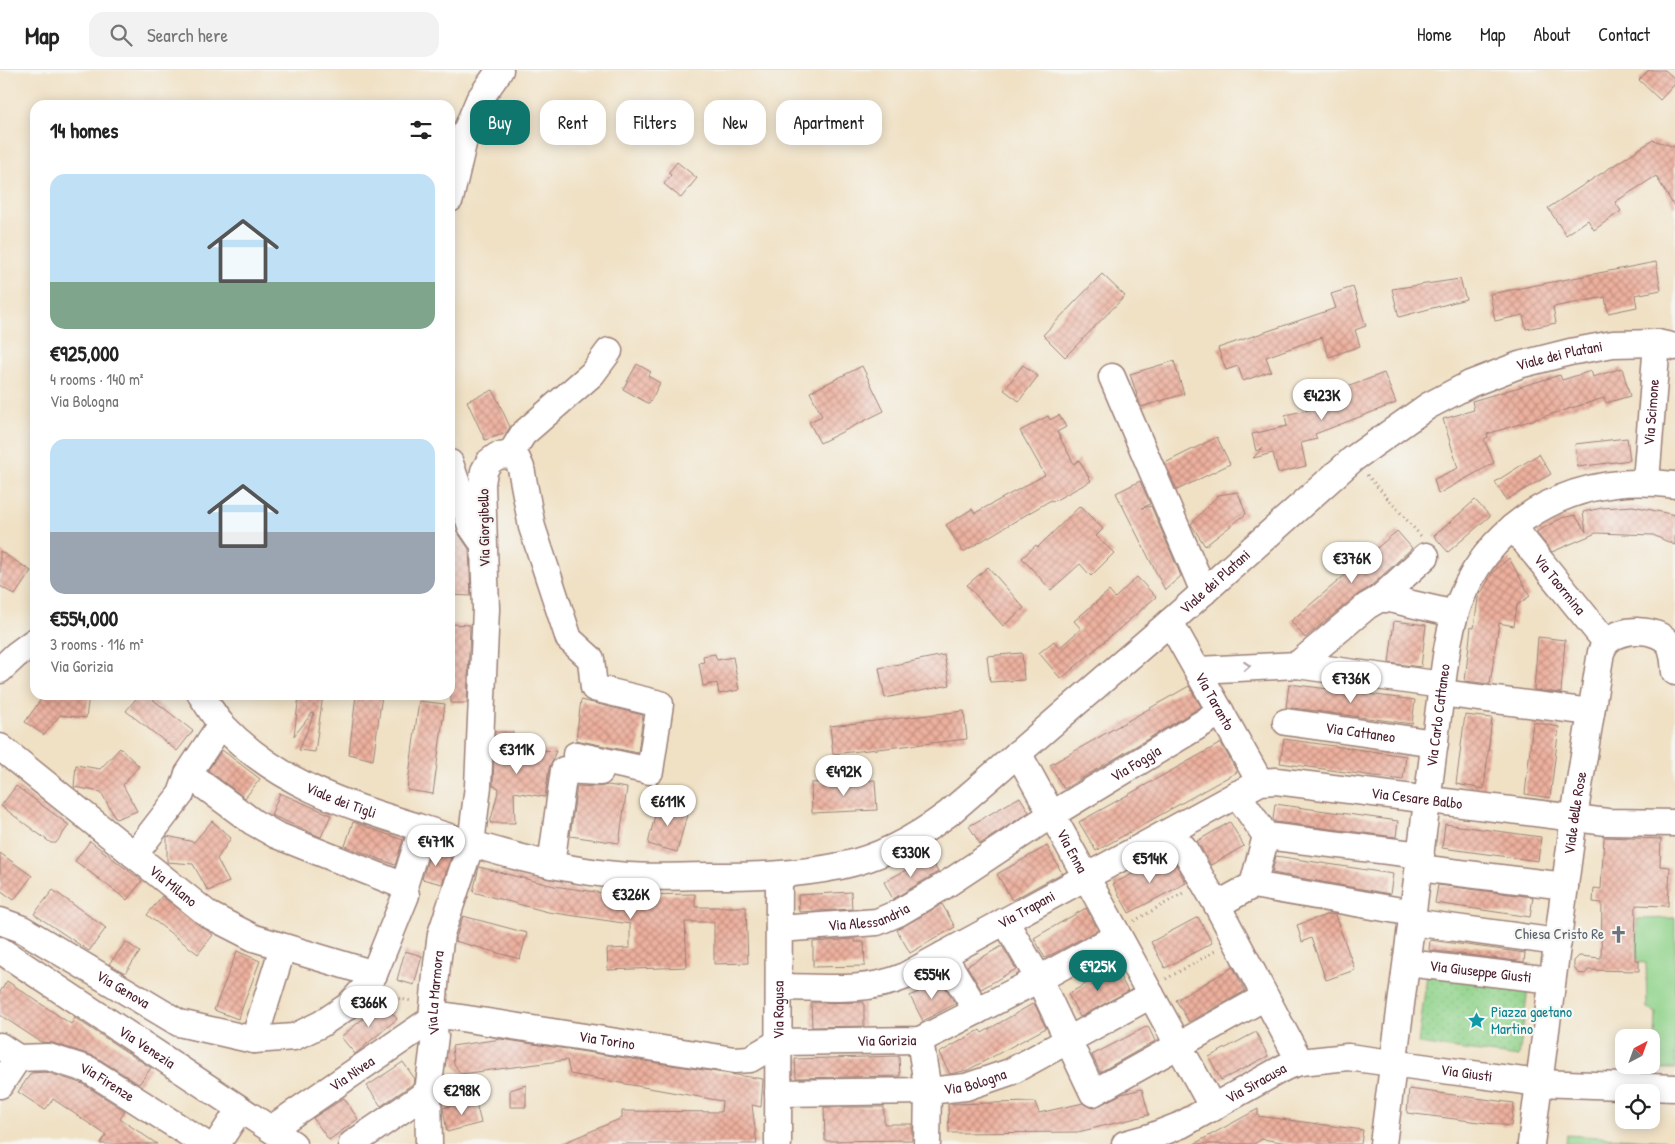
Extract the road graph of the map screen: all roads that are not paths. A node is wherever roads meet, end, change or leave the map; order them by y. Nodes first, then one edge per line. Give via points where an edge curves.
1 (500, 70) edge
2 (455, 178) edge
3 (1666, 345) edge
4 (609, 351) dead end
5 (1112, 377) dead end
6 (510, 455) junction
7 (455, 478) edge
8 (1646, 481) junction
9 (1675, 485) edge
10 (1513, 527) junction
11 (483, 543) junction
12 (1426, 549) road end
13 (1204, 592) junction
14 (1379, 599) junction
15 (1455, 614) junction
16 (1170, 622) junction
17 (1669, 632) edge
18 (1606, 642) junction
19 (30, 645) edge
20 (1297, 664) junction
21 (0, 670) edge
22 (1198, 670) junction
23 (1675, 672) edge
24 (1442, 689) junction
25 (204, 700) edge
26 (1221, 712) junction
27 (1591, 712) junction
28 (1286, 722) dead end
29 (221, 724) junction
30 (1435, 743) junction
31 (0, 748) edge
32 (1018, 753) junction
33 (576, 755) dead end
34 (650, 771) junction
35 (188, 774) junction
36 (1260, 782) junction
37 (1237, 794) junction
38 (1428, 801) junction
39 (1051, 815) junction
40 (1574, 817) junction
41 (1675, 823) edge
42 (422, 829) junction
43 (1266, 836) junction
44 (471, 844) junction
45 (1183, 847) dead end
46 (134, 855) junction
47 (1420, 861) junction
48 (551, 865) junction
49 (779, 876) junction
50 (1085, 877) junction
51 (1252, 885) junction
52 (404, 886) junction
53 (1565, 886) junction
54 (1217, 906) junction
55 (1413, 917) junction
56 (0, 921) edge
57 (1005, 921) junction
58 (779, 929) junction
59 (1124, 929) junction
60 (1558, 942) junction
61 (283, 947) junction
62 (0, 950) edge
63 (943, 955) junction
64 (1407, 963) junction
65 (1039, 979) junction
66 (1552, 980) junction
67 (379, 985) junction
68 (780, 987) junction
69 (1157, 988) junction
70 (1265, 997) junction
71 (433, 1011) junction
72 (977, 1011) junction
73 (254, 1040) junction
74 (920, 1040) junction
75 (1070, 1040) junction
76 (779, 1042) junction
77 (1179, 1044) junction
78 (9, 1052) edge
79 (1300, 1062) junction
80 (1394, 1064) junction
81 (1539, 1083) junction
82 (0, 1085) edge
83 (1675, 1088) edge
84 (928, 1091) junction
85 (428, 1092) junction
86 (778, 1093) junction
87 (1213, 1108) junction
88 (240, 1109) junction
89 (271, 1129) junction
90 (205, 1144) edge
91 (217, 1144) edge
92 (293, 1144) edge
93 (352, 1144) edge
94 (429, 1144) edge
95 (778, 1144) edge
96 (927, 1144) edge
97 (1125, 1144) edge
98 (1383, 1144) edge
99 (1531, 1144) edge

1 - 2 street via 479,100 466,131
3 - 8 street, Via Scimone
3 - 13 street, Viale dei Platani via 1613,344 1518,365 1470,384 1428,406 1353,459
4 - 6 street via 592,374 523,434
5 - 13 street
6 - 11 street, Via Giorgibello via 497,456 484,471
6 - 34 street via 522,468 532,527 568,639 591,659 594,688 660,704
7 - 11 street via 471,526
8 - 9 street, Via Carlo Cattaneo
8 - 10 street, Via Carlo Cattaneo via 1604,484 1572,492 1541,506
10 - 15 street, Via Carlo Cattaneo via 1486,553
10 - 18 street, Via Taormina
11 - 44 street, Via Giorgibello via 485,658 478,786
12 - 14 street
13 - 16 street, Viale dei Platani
14 - 15 street
14 - 20 street
15 - 24 street, Via Carlo Cattaneo
16 - 22 street, Via Taranto
16 - 32 street, Viale dei Platani
17 - 18 street via 1632,631
17 - 23 street
18 - 27 street, Viale delle Rose via 1601,652
19 - 21 street
22 -> 20 street
20 - 24 street
22 - 26 street, Via Taranto
24 - 27 street
24 - 30 street, Via Carlo Cattaneo
25 - 29 street, Viale dei Tigli
26 - 36 street, Via Taranto
26 - 39 street, Via Foggia
27 - 40 street, Viale delle Rose
28 - 30 street, Via Cattaneo
29 - 35 street
29 - 42 street, Viale dei Tigli via 272,767 316,793
30 - 38 street, Via Carlo Cattaneo
31 - 46 street, Via Milano
32 - 39 street, Via Enna
32 - 49 street, Viale dei Platani via 924,832 883,853 841,866
33 - 34 street
34 - 48 street via 638,775 564,770
35 - 46 street via 181,794
35 - 52 street via 276,835
36 - 37 street, Via Trapani
36 - 38 street, Via Cesare Balbo via 1276,781
37 - 43 street
37 - 50 street, Via Trapani
38 - 40 street, Via Cesare Balbo
38 - 47 street, Via Carlo Cattaneo
39 - 50 street, Via Enna
39 - 58 street, Via Alessandria via 944,886 877,922
40 - 41 street, Via Cesare Balbo via 1607,822
40 - 53 street, Viale delle Rose
42 - 44 street, Viale dei Tigli
42 - 52 street, Via Genova
43 - 47 street
43 - 51 street
44 - 48 street, Viale dei Tigli
44 - 71 street, Via La Marmora via 441,934
45 - 54 street
46 - 61 street, Via Milano via 209,915 254,938
47 - 53 street
47 - 55 street, Via Carlo Cattaneo
48 - 49 street, Viale dei Tigli via 628,876
49 - 58 street, Via Ragusa
50 - 57 street, Via Trapani
50 - 59 street, Via Enna
51 - 54 street
51 - 55 street
52 - 67 street, Via Genova via 406,895
53 - 60 street, Viale delle Rose
54 - 70 street
55 - 60 street
55 - 64 street, Via Carlo Cattaneo
56 - 73 street, Via Genova via 22,929 179,1023
57 - 63 street, Via Trapani
57 - 65 street
58 - 68 street, Via Ragusa
59 - 65 street, Via Gorizia
59 - 69 street, Via Enna
60 - 66 street, Viale delle Rose
61 - 67 street, Via Milano
61 - 73 street
62 - 88 street, Via Venezia
63 - 68 street, Via Trapani via 886,984 866,988
63 - 72 street
64 - 66 street, Via Giuseppe Giusti
64 - 80 street, Via Carlo Cattaneo
65 - 72 street, Via Gorizia
65 - 75 street
66 - 81 street, Viale delle Rose
67 - 73 street, Via Genova via 364,989 348,1006 294,1037
68 - 76 street, Via Ragusa
69 - 75 street, Via Bologna
69 - 77 street, Via Enna
70 - 77 street
70 - 79 street
71 - 76 street, Via Torino via 448,1016 734,1060 750,1059
71 - 85 street, Via La Marmora via 434,1036
71 - 89 street, Via Nivea
72 - 74 street, Via Gorizia
74 - 76 street, Via Gorizia
74 - 84 street
75 - 77 street via 1093,1093
75 - 84 street, Via Bologna via 1010,1072 966,1087
76 - 86 street, Via Ragusa
77 - 87 street, Via Enna
78 - 82 street
78 - 90 street, Via Firenze via 48,1057 89,1070
79 - 80 street, Via Siracusa via 1348,1057
79 - 87 street, Via Siracusa
80 - 81 street, Via Giusti
80 - 98 street, Via Carlo Cattaneo
81 - 83 street, Via Giusti
81 - 99 street, Viale delle Rose
84 - 86 street, Via Bologna
84 - 96 street
85 - 93 street
85 - 94 street, Via La Marmora
86 - 95 street, Via Ragusa
87 - 97 street, Via Siracusa via 1180,1125
88 - 89 street, Via Venezia
88 - 91 street
89 - 92 street, Via Venezia

